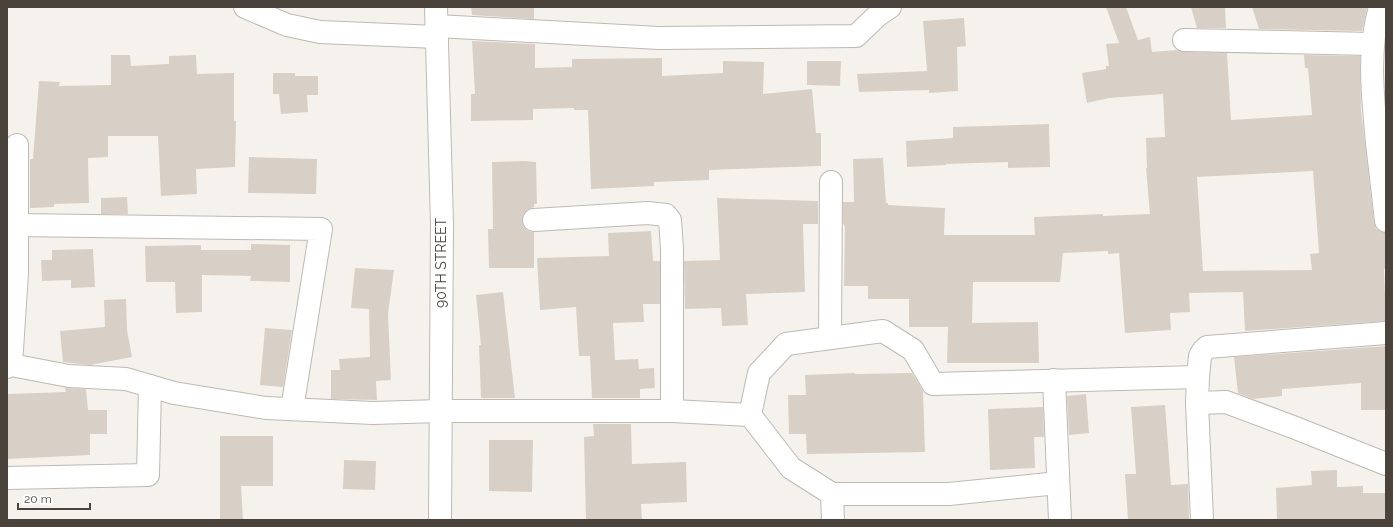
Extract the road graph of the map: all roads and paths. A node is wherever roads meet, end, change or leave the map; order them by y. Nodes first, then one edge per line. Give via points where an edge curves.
1 (245, 7) edge
2 (890, 7) edge
3 (1380, 7) edge
4 (437, 23) edge
5 (1184, 40) dead end
6 (1372, 44) junction
7 (1381, 143) edge
8 (16, 145) dead end
9 (831, 182) dead end
10 (534, 220) dead end
11 (1386, 221) edge
12 (17, 225) junction
13 (1386, 333) edge
14 (830, 337) junction
15 (9, 366) edge
16 (1198, 377) junction
17 (1054, 380) junction
18 (150, 386) junction
19 (1197, 403) junction
20 (292, 409) junction
21 (440, 411) junction
22 (672, 411) junction
23 (750, 415) junction
24 (1386, 464) edge
25 (7, 478) edge
26 (1058, 483) junction
27 (832, 494) junction
28 (440, 520) edge
29 (832, 520) edge
30 (1060, 520) edge
31 (1202, 520) edge

1 - 4 street via 287,25 320,32
2 - 4 street via 856,36 659,38
3 - 6 street
4 - 21 street, 90TH STREET via 442,224
5 - 6 street
6 - 7 street via 1372,69
7 - 11 street
8 - 12 street
9 - 14 street
10 - 22 street via 648,213 666,215 670,220
12 - 15 street via 16,303
12 - 20 street via 321,229
13 - 16 street via 1207,347 1200,356
14 - 17 street via 883,330 913,350 932,384
14 - 23 street via 786,344 759,373
15 - 18 street via 69,376 126,379
16 - 17 street
16 - 19 street
17 - 26 street
18 - 20 street via 197,397 266,408
18 - 25 street via 148,475
19 - 24 street via 1226,402
19 - 31 street
20 - 21 street via 373,413
21 - 22 street
21 - 28 street, 90TH STREET
22 - 23 street
23 - 27 street via 791,468
26 - 27 street via 950,494
26 - 30 street
27 - 29 street

